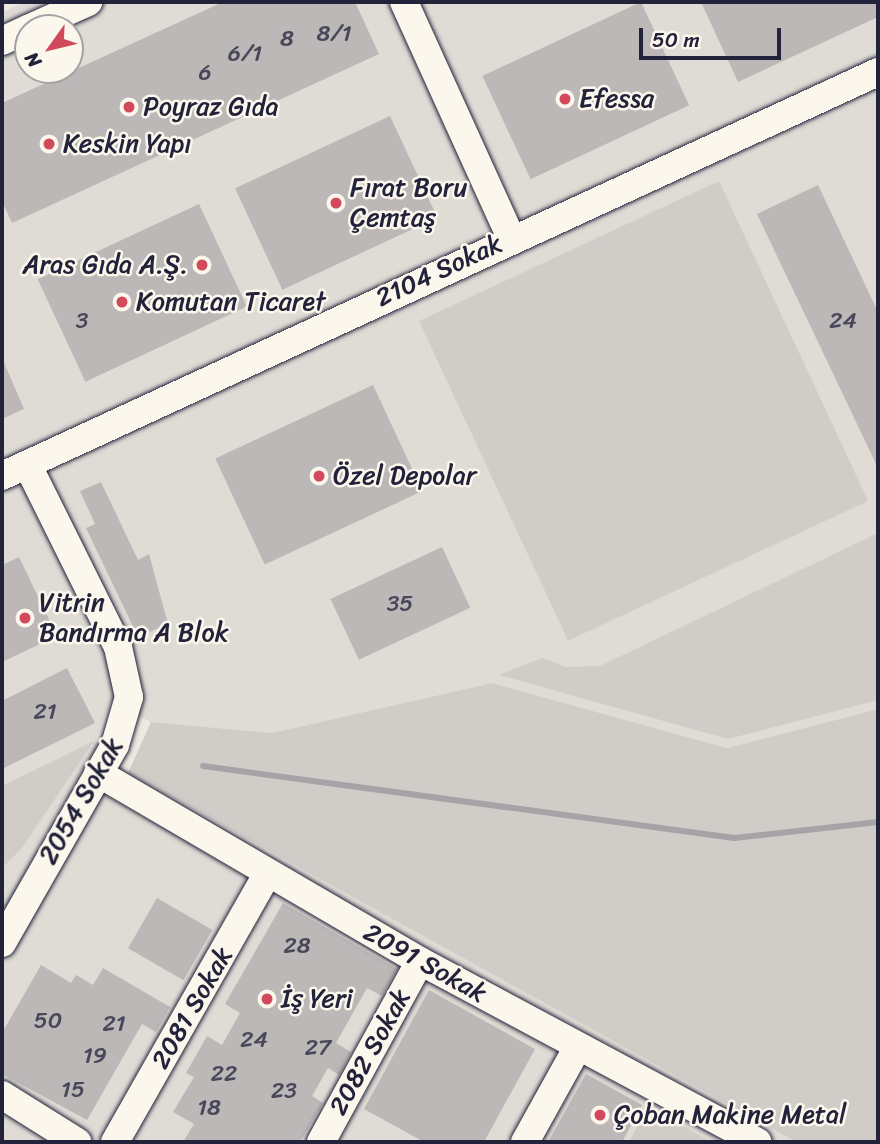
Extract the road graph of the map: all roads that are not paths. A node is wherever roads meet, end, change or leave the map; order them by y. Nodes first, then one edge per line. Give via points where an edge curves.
1 (88, 2) edge
2 (404, 2) edge
3 (62, 14) edge
4 (878, 72) edge
5 (511, 238) junction
6 (14, 470) edge
7 (98, 773) junction
8 (52, 849) junction
9 (268, 873) junction
10 (2, 898) edge
11 (2, 943) edge
12 (420, 961) junction
13 (577, 1048) junction
14 (2, 1095) edge
15 (723, 1134) edge
16 (76, 1142) edge
17 (115, 1142) edge
18 (321, 1142) edge
19 (525, 1142) edge
20 (758, 1142) edge

1 - 3 street
2 - 5 street
4 - 5 street, 2104 Sokak
5 - 6 street, 2104 Sokak
6 - 7 street, 2054 Sokak via 127,674 124,726
7 - 8 street, 2054 Sokak
7 - 9 street, 2091 Sokak
8 - 10 street
8 - 11 street, 2054 Sokak
9 - 12 street, 2091 Sokak
9 - 17 street, 2081 Sokak
12 - 13 street, 2091 Sokak
12 - 18 street, 2082 Sokak
13 - 15 street, 2091 Sokak
13 - 19 street
14 - 16 street
15 - 20 street, 2091 Sokak

